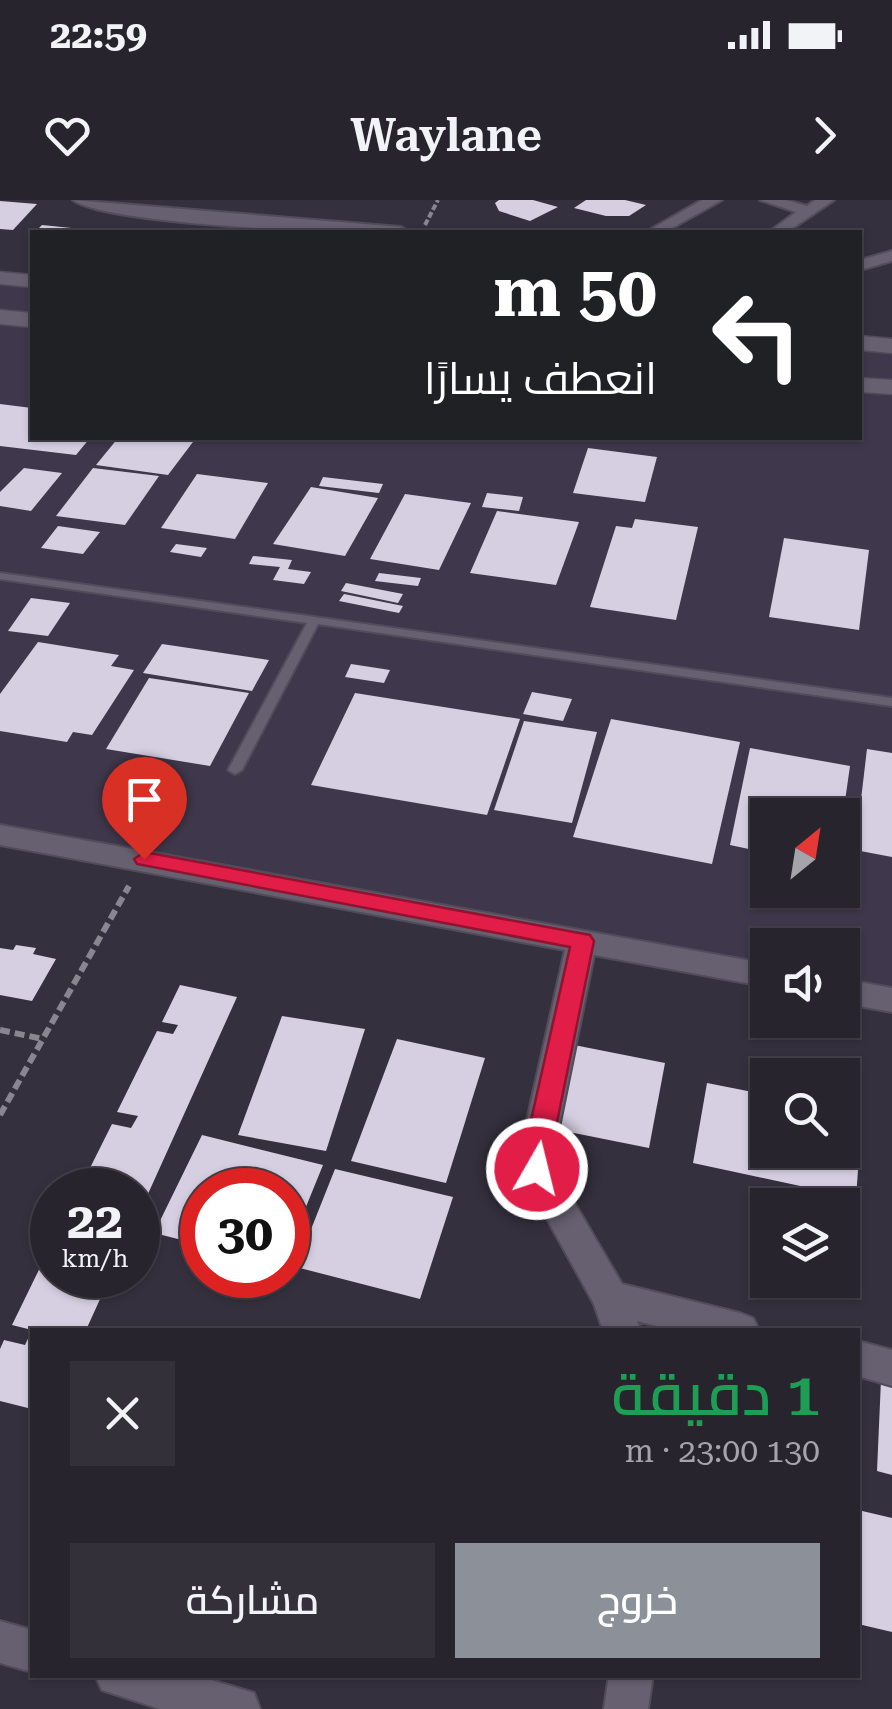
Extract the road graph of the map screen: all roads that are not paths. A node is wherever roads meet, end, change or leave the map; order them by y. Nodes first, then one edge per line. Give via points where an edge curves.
1 (81, 200) edge
2 (714, 200) edge
3 (768, 200) edge
4 (826, 200) edge
5 (809, 211) junction
6 (676, 221) junction
7 (696, 228) dead end
8 (373, 230) edge
9 (658, 230) edge
10 (780, 230) edge
11 (892, 256) edge
12 (862, 264) edge
13 (0, 278) edge
14 (30, 281) edge
15 (0, 317) edge
16 (30, 320) edge
17 (862, 344) edge
18 (892, 346) edge
19 (862, 385) edge
20 (892, 388) edge
21 (0, 576) edge
22 (314, 620) junction
23 (892, 702) edge
24 (235, 770) dead end
25 (0, 835) edge
26 (582, 941) junction
27 (750, 973) edge
28 (860, 994) edge
29 (892, 1000) edge
30 (616, 1314) edge
31 (724, 1328) edge
32 (860, 1360) edge
33 (892, 1368) edge
34 (0, 1642) edge
35 (30, 1650) edge
36 (128, 1678) edge
37 (631, 1678) edge
38 (238, 1709) edge
39 (626, 1709) edge

1 - 8 street via 116,211
2 - 6 street
3 - 5 street
4 - 5 street
5 - 10 street
6 - 7 street
6 - 9 street
11 - 12 street
13 - 14 street
15 - 16 street
17 - 18 street
19 - 20 street
21 - 22 lane
22 - 23 lane
22 - 24 lane
25 - 26 street
26 - 27 street
26 - 30 street via 537,1169
28 - 29 street
30 - 31 street
32 - 33 street
34 - 35 street
36 - 38 street
37 - 39 street

